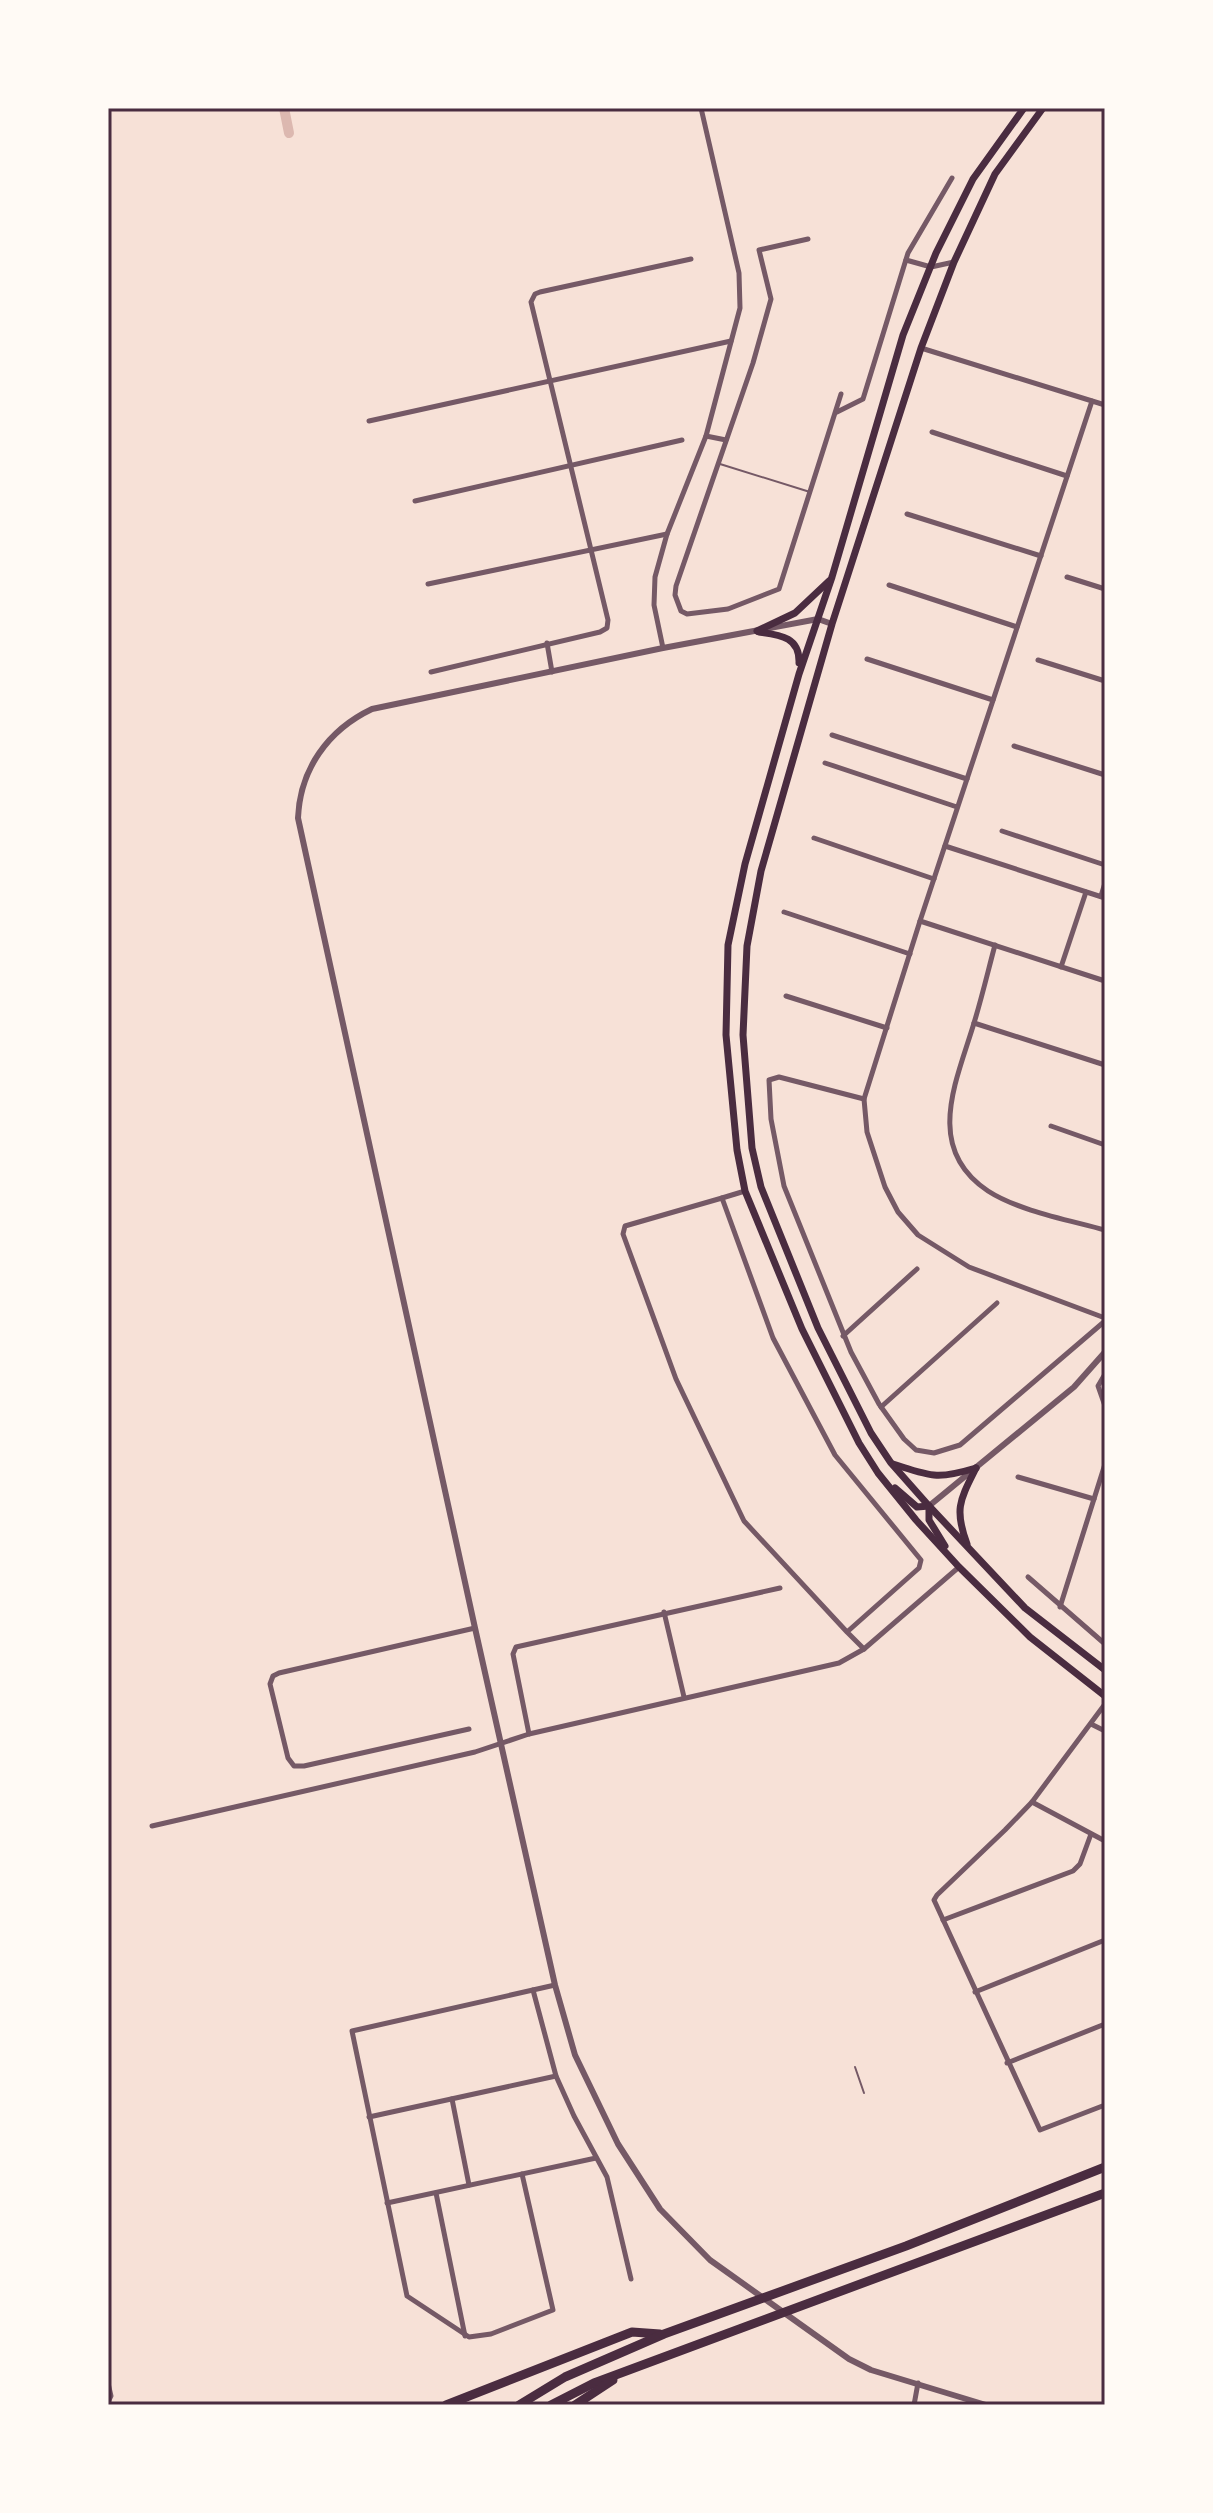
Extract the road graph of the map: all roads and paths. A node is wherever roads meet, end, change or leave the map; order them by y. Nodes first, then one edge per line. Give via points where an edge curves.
1 (701, 108) edge
2 (1024, 108) edge
3 (1043, 108) edge
4 (952, 178) dead end
5 (808, 239) dead end
6 (691, 259) dead end
7 (906, 260) junction
8 (954, 262) junction
9 (931, 267) junction
10 (731, 341) junction
11 (921, 348) junction
12 (549, 381) junction
13 (841, 394) dead end
14 (1092, 401) junction
15 (1105, 405) edge
16 (836, 412) junction
17 (369, 421) dead end
18 (932, 432) dead end
19 (706, 436) junction
20 (682, 440) dead end
21 (726, 440) junction
22 (719, 464) junction
23 (571, 467) junction
24 (1067, 476) junction
25 (811, 492) junction
26 (415, 501) dead end
27 (907, 514) dead end
28 (667, 534) junction
29 (591, 549) junction
30 (1041, 556) junction
31 (832, 577) junction
32 (1067, 577) dead end
33 (428, 584) dead end
34 (889, 585) dead end
35 (1105, 589) edge
36 (818, 619) junction
37 (832, 624) junction
38 (1017, 627) junction
39 (757, 631) junction
40 (547, 643) junction
41 (663, 648) junction
42 (867, 659) dead end
43 (1038, 660) dead end
44 (431, 672) dead end
45 (552, 672) junction
46 (799, 674) junction
47 (1105, 681) edge
48 (993, 700) junction
49 (832, 735) dead end
50 (1014, 746) dead end
51 (825, 763) dead end
52 (1105, 775) edge
53 (967, 779) junction
54 (958, 807) junction
55 (1002, 831) dead end
56 (814, 838) dead end
57 (945, 846) junction
58 (1105, 865) edge
59 (934, 879) junction
60 (1105, 883) edge
61 (1086, 892) junction
62 (1103, 897) edge
63 (784, 912) dead end
64 (920, 921) junction
65 (995, 945) junction
66 (910, 954) junction
67 (1061, 967) junction
68 (1105, 981) edge
69 (786, 996) dead end
70 (974, 1023) junction
71 (887, 1028) junction
72 (1105, 1065) edge
73 (864, 1099) junction
74 (1051, 1126) dead end
75 (1105, 1145) edge
76 (745, 1191) junction
77 (722, 1198) junction
78 (1105, 1230) edge
79 (917, 1269) dead end
80 (997, 1303) dead end
81 (1105, 1320) edge
82 (843, 1336) junction
83 (1105, 1352) edge
84 (1105, 1374) edge
85 (1105, 1406) edge
86 (881, 1407) junction
87 (891, 1463) junction
88 (1105, 1464) edge
89 (976, 1468) junction
90 (878, 1473) junction
91 (1018, 1477) dead end
92 (1094, 1499) junction
93 (929, 1506) junction
94 (969, 1549) junction
95 (952, 1558) junction
96 (959, 1567) junction
97 (1028, 1577) dead end
98 (780, 1588) dead end
99 (1060, 1607) junction
100 (664, 1612) junction
101 (475, 1628) junction
102 (847, 1632) junction
103 (1105, 1644) edge
104 (864, 1649) junction
105 (1105, 1670) edge
106 (1105, 1696) edge
107 (685, 1697) junction
108 (1105, 1704) edge
109 (1091, 1724) junction
110 (469, 1729) dead end
111 (1105, 1731) edge
112 (529, 1734) junction
113 (502, 1742) junction
114 (1032, 1802) junction
115 (152, 1826) dead end
116 (1091, 1834) junction
117 (1105, 1841) edge
118 (943, 1920) junction
119 (1105, 1940) edge
120 (555, 1985) junction
121 (533, 1990) junction
122 (975, 1992) junction
123 (1105, 2024) edge
124 (1007, 2063) junction
125 (855, 2067) dead end
126 (556, 2076) junction
127 (864, 2093) dead end
128 (452, 2099) junction
129 (1105, 2105) edge
130 (369, 2117) junction
131 (596, 2158) junction
132 (1105, 2167) edge
133 (522, 2174) junction
134 (469, 2185) junction
135 (436, 2193) junction
136 (1105, 2193) edge
137 (387, 2203) junction
138 (631, 2279) dead end
139 (664, 2334) junction
140 (465, 2336) junction
141 (633, 2368) junction
142 (108, 2383) edge
143 (918, 2383) junction
144 (108, 2402) edge
145 (446, 2405) edge
146 (519, 2405) edge
147 (551, 2405) edge
148 (575, 2405) edge
149 (914, 2405) edge
150 (986, 2405) edge

1 - 10 street via 739,273 740,308
2 - 9 main road via 978,170
3 - 8 main road via 995,174
4 - 7 street
5 - 21 street via 759,250 771,299
6 - 12 street via 532,298
7 - 9 street
7 - 16 street via 863,399
8 - 9 street
8 - 11 main road
9 - 31 main road via 903,335
10 - 12 street
10 - 19 street
11 - 14 street
11 - 37 main road
12 - 17 street
12 - 23 street
13 - 16 street
14 - 15 street
14 - 24 street
16 - 25 street
18 - 24 street
19 - 21 street
19 - 28 street
20 - 23 street
21 - 22 street
22 - 25 lane
22 - 25 street via 676,586 677,604 687,614 728,609 779,589
23 - 26 street
23 - 29 street
24 - 30 street
27 - 30 street
28 - 29 street
28 - 41 street via 653,592
29 - 33 street
29 - 40 street via 607,628
30 - 38 street
31 - 36 main road
31 - 39 main road via 795,613
32 - 35 street
34 - 38 street
36 - 37 street
36 - 39 street
36 - 46 main road
37 - 87 main road via 761,871 747,946 743,1035 752,1148 761,1187 818,1328
38 - 48 street
39 - 41 street
39 - 46 main road via 789,638 797,646
40 - 44 street
40 - 45 street
41 - 45 street
42 - 48 street
43 - 47 street
45 - 101 street via 372,709 337,731 312,765 299,798 301,837
46 - 76 main road via 745,864 728,945 726,1035
48 - 53 street
49 - 53 street
50 - 52 street
51 - 54 street
53 - 54 street
54 - 57 street
55 - 58 street
56 - 59 street
57 - 59 street
57 - 61 street
59 - 64 street
60 - 62 street
61 - 62 street
61 - 67 street
63 - 66 street
64 - 65 street
64 - 66 street
65 - 67 street
65 - 70 street
66 - 71 street
67 - 68 street
69 - 71 street
70 - 72 street
70 - 78 street via 948,1111 950,1134 963,1164 1001,1198
71 - 73 street
73 - 81 street via 867,1132 885,1187 918,1235 969,1267
73 - 82 street via 771,1078 768,1085 784,1186
74 - 75 street
76 - 77 street
76 - 90 main road via 802,1329
77 - 102 street via 773,1338 835,1455 921,1560 919,1568
77 - 102 street via 628,1225 623,1234 676,1379 744,1521
79 - 82 street
80 - 86 street
81 - 86 street via 960,1445 934,1453 916,1450
82 - 86 street
83 - 89 street via 1074,1387
84 - 85 street via 1098,1386
87 - 89 main road via 936,1477
87 - 93 main road
88 - 92 street
89 - 93 street
89 - 94 main road via 958,1513
90 - 93 main road via 912,1504
90 - 95 main road
91 - 92 street
92 - 99 street
93 - 94 main road
93 - 95 main road via 929,1520
94 - 105 main road via 1025,1608
95 - 96 main road
96 - 104 street
96 - 106 main road via 1030,1637
97 - 99 street
98 - 100 street
99 - 103 street
100 - 107 street
100 - 112 street via 516,1647 513,1654
101 - 110 street via 273,1676 270,1684 294,1766
101 - 113 street
102 - 104 street
104 - 107 street via 830,1666
107 - 112 street
108 - 109 street
109 - 111 street
109 - 114 street
112 - 113 street
113 - 115 street
113 - 120 street
114 - 116 street
114 - 118 street via 937,1895
116 - 117 street
116 - 118 street via 1073,1871
118 - 122 street
119 - 122 street
120 - 121 street
120 - 143 street via 575,2055 618,2144 660,2209 710,2260 849,2359
121 - 126 street
121 - 130 street via 352,2031
122 - 124 street
123 - 124 street
124 - 129 street via 1040,2130
125 - 127 lane
126 - 128 street
126 - 131 street
128 - 130 street
128 - 134 street
130 - 137 street
131 - 133 street
131 - 138 street via 607,2177
132 - 139 highway
133 - 134 street
133 - 140 street via 553,2310 491,2334
134 - 135 street
135 - 137 street
135 - 140 street
136 - 141 highway
137 - 140 street via 407,2296
139 - 145 highway via 632,2332
139 - 146 highway via 565,2377
141 - 147 highway
141 - 148 highway
142 - 144 street
143 - 149 street
143 - 150 street

